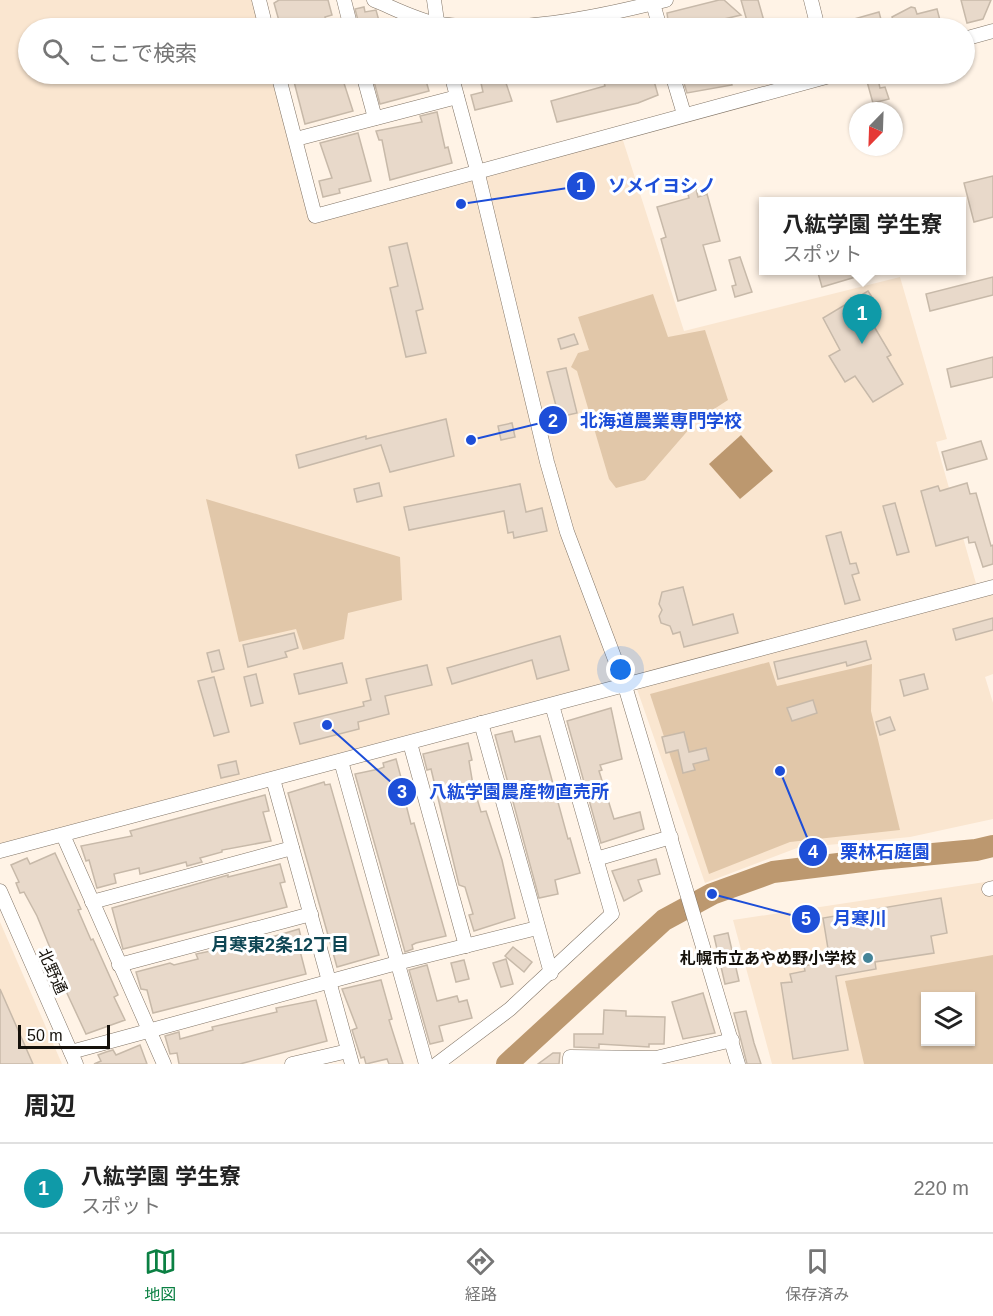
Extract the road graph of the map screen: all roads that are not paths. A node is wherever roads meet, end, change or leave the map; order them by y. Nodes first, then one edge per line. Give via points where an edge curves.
1 (259, 0) edge
2 (344, 0) edge
3 (374, 0) edge
4 (434, 0) edge
5 (811, 0) edge
6 (657, 1) edge
7 (264, 18) edge
8 (348, 18) edge
9 (418, 18) edge
10 (437, 18) edge
11 (587, 18) edge
12 (659, 18) edge
13 (816, 18) edge
14 (993, 31) edge
15 (975, 36) edge
16 (281, 84) edge
17 (366, 84) edge
18 (454, 84) edge
19 (675, 84) edge
20 (795, 84) edge
21 (457, 97) junction
22 (684, 114) junction
23 (375, 118) junction
24 (296, 139) junction
25 (477, 170) junction
26 (993, 586) edge
27 (625, 686) junction
28 (552, 705) junction
29 (481, 723) junction
30 (410, 743) junction
31 (341, 761) junction
32 (273, 779) junction
33 (63, 835) junction
34 (671, 837) junction
35 (292, 848) junction
36 (0, 851) edge
37 (596, 859) junction
38 (0, 891) edge
39 (92, 902) junction
40 (311, 914) junction
41 (537, 928) junction
42 (466, 946) junction
43 (397, 963) junction
44 (120, 965) junction
45 (551, 973) junction
46 (330, 982) junction
47 (148, 1030) junction
48 (732, 1040) junction
49 (74, 1058) edge
50 (350, 1058) edge
51 (164, 1064) edge
52 (292, 1064) edge
53 (426, 1064) edge
54 (437, 1064) edge
55 (570, 1064) edge
56 (738, 1064) edge

1 - 7 street
2 - 8 street
3 - 9 street
4 - 10 street
5 - 13 street
6 - 11 street
6 - 12 street
14 - 15 street
16 - 24 street
17 - 23 street
18 - 21 street
19 - 22 street
20 - 22 street
21 - 23 street
21 - 25 street
22 - 25 street
23 - 24 street
24 - 25 street via 315,216
25 - 27 street via 546,462 567,532
26 - 27 street
27 - 28 street
27 - 34 street
28 - 29 street
28 - 37 street
29 - 30 street
29 - 41 street
30 - 31 street
30 - 42 street
31 - 32 street
31 - 43 street
32 - 33 street
32 - 35 street
33 - 36 street
33 - 39 street
34 - 37 street
34 - 48 street
35 - 39 street
35 - 40 street
37 - 45 street via 612,914
38 - 49 street, 北野通
39 - 44 street
40 - 44 street
40 - 46 street
41 - 42 street
41 - 45 street
42 - 43 street
43 - 46 street
43 - 53 street
44 - 47 street
45 - 54 street
46 - 47 street
46 - 50 street
47 - 49 street
47 - 51 street
48 - 55 street via 656,1058 570,1057
48 - 56 street
50 - 52 street

